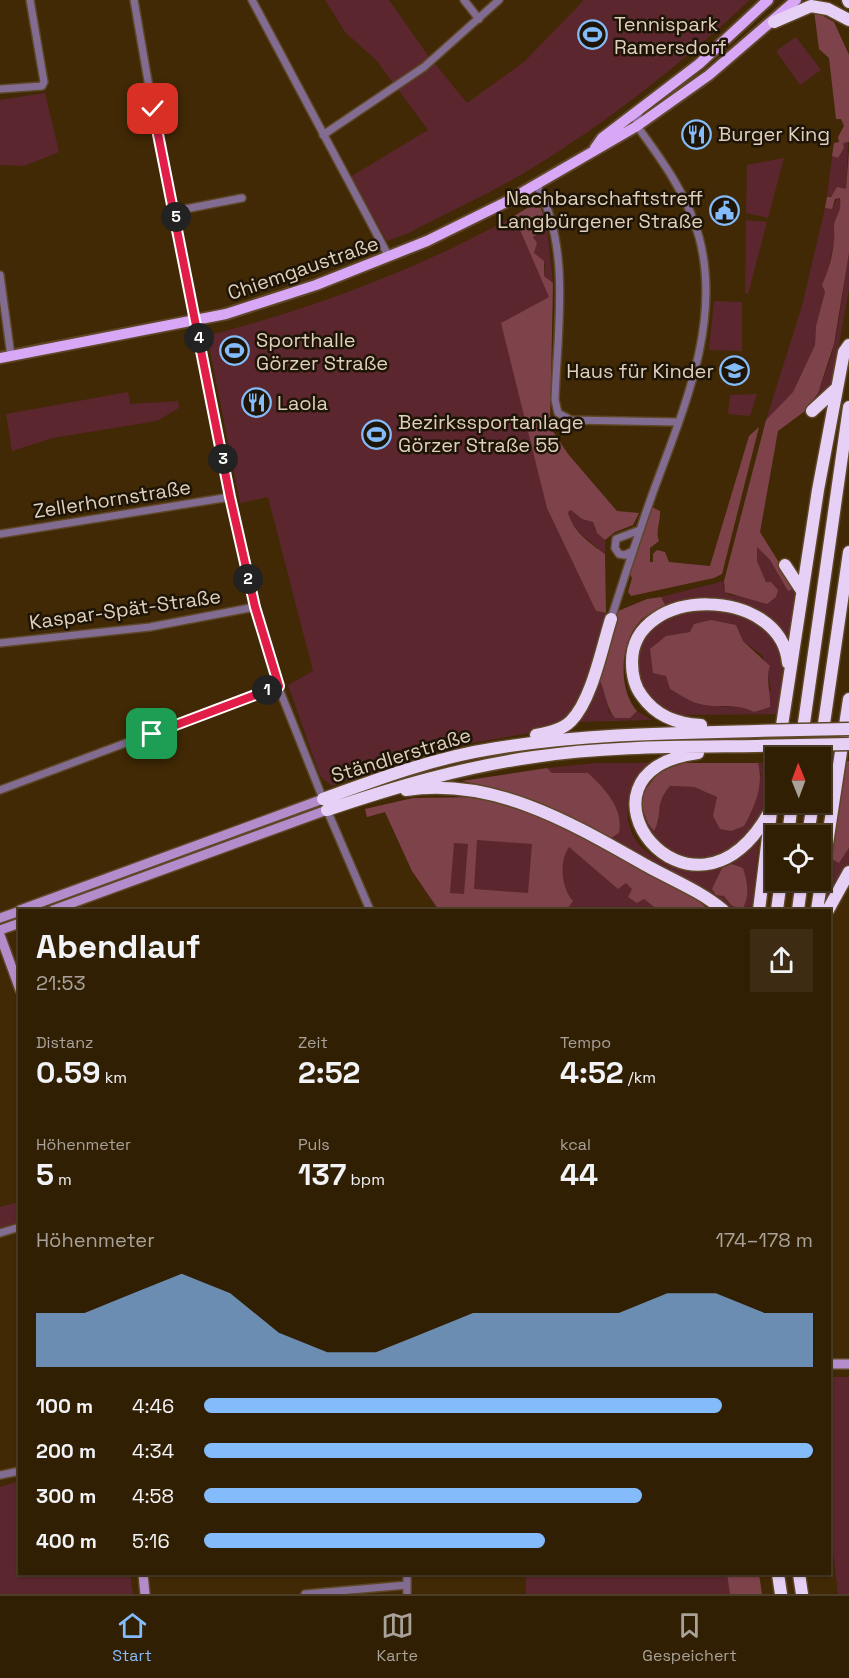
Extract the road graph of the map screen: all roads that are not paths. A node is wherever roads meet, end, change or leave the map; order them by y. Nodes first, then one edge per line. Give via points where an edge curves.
1 (30, 0) edge
2 (134, 0) edge
3 (252, 0) edge
4 (464, 0) edge
5 (499, 0) edge
6 (768, 0) edge
7 (796, 0) edge
8 (479, 19) junction
9 (849, 20) edge
10 (774, 22) junction
11 (0, 89) edge
12 (641, 109) junction
13 (638, 126) junction
14 (322, 135) junction
15 (595, 148) junction
16 (536, 184) junction
17 (242, 198) dead end
18 (175, 211) junction
19 (389, 257) junction
20 (0, 275) edge
21 (196, 321) junction
22 (849, 345) edge
23 (6, 357) edge
24 (837, 388) junction
25 (849, 407) edge
26 (812, 411) dead end
27 (678, 422) junction
28 (230, 497) junction
29 (640, 530) junction
30 (0, 534) edge
31 (633, 551) junction
32 (849, 552) edge
33 (785, 565) dead end
34 (802, 591) junction
35 (255, 607) junction
36 (611, 619) joint
37 (0, 643) edge
38 (789, 676) junction
39 (279, 686) junction
40 (849, 699) edge
41 (849, 729) edge
42 (751, 731) junction
43 (849, 744) edge
44 (729, 746) junction
45 (779, 747) edge
46 (800, 747) edge
47 (821, 747) edge
48 (496, 748) junction
49 (0, 790) edge
50 (386, 790) junction
51 (325, 804) junction
52 (769, 813) edge
53 (770, 813) edge
54 (849, 872) edge
55 (780, 891) edge
56 (801, 891) edge
57 (26, 909) edge
58 (56, 909) edge
59 (370, 909) edge
60 (721, 909) edge
61 (759, 909) edge
62 (777, 909) edge
63 (798, 909) edge
64 (817, 909) edge
65 (829, 909) edge
66 (18, 912) edge
67 (0, 918) edge
68 (18, 924) edge
69 (0, 932) edge
70 (18, 984) edge
71 (18, 1228) edge
72 (0, 1233) edge
73 (831, 1364) edge
74 (849, 1364) edge
75 (18, 1471) edge
76 (0, 1475) edge
77 (143, 1575) edge
78 (407, 1575) edge
79 (778, 1575) edge
80 (799, 1575) edge
81 (407, 1585) junction
82 (145, 1594) edge
83 (305, 1594) edge
84 (407, 1594) edge
85 (781, 1594) edge
86 (802, 1594) edge

1 - 11 street via 43,84 35,88
2 - 18 street
3 - 14 street
4 - 8 street
5 - 8 street
6 - 12 main road, Chiemgaustraße via 699,64
7 - 10 main road, Chiemgaustraße
8 - 14 street via 424,67
9 - 10 highway via 828,9 811,6
10 - 13 main road, Chiemgaustraße
12 - 13 street via 636,119
12 - 15 main road, Chiemgaustraße via 602,138
13 - 15 main road, Chiemgaustraße
13 - 27 street via 683,197 703,256 704,328
14 - 19 street
15 - 16 main road, Chiemgaustraße
16 - 19 main road, Chiemgaustraße
16 - 27 street via 547,205 554,241 558,288 556,408 571,420
17 - 18 street
18 - 21 street
19 - 21 main road, Chiemgaustraße via 316,285
20 - 23 street
21 - 23 main road, Chiemgaustraße
21 - 28 street
22 - 24 highway
24 - 26 highway
24 - 34 highway
25 - 46 highway
27 - 29 street
28 - 30 street, Zellerhornstraße
28 - 35 street
29 - 31 street
29 - 31 street via 616,539 619,554
31 - 36 street
32 - 47 highway
33 - 34 highway
34 - 38 highway
35 - 37 street, Kaspar-Spät-Straße via 150,627
35 - 39 street
36 - 48 highway via 581,707 571,722 545,734 506,740
38 - 42 highway via 778,635 769,624 736,608 693,605 672,610 645,628 635,644 632,663 633,678 648,705 661,715 689,724
38 - 45 highway
39 - 49 street
39 - 51 street
40 - 64 highway
41 - 42 highway, Ständlerstraße, bridge
42 - 48 highway, Ständlerstraße via 608,735
43 - 44 highway, Ständlerstraße, bridge
44 - 50 highway, Ständlerstraße via 534,756
44 - 52 highway via 669,758 650,773 640,786 636,801 637,820 646,839 675,860 690,864 719,860 745,846
48 - 51 highway, Ständlerstraße via 423,764
50 - 51 highway, Ständlerstraße
50 - 60 highway via 463,790 510,798 599,839
51 - 57 main road, Ständlerstraße
51 - 58 main road, Ständlerstraße
51 - 59 street
53 - 61 highway
54 - 65 highway
55 - 62 highway
56 - 63 highway
66 - 67 main road, Ständlerstraße
68 - 69 main road
69 - 70 main road
71 - 72 street
73 - 74 main road
75 - 76 street
77 - 82 main road
78 - 81 street
79 - 85 highway
80 - 86 highway
81 - 83 street
81 - 84 street

